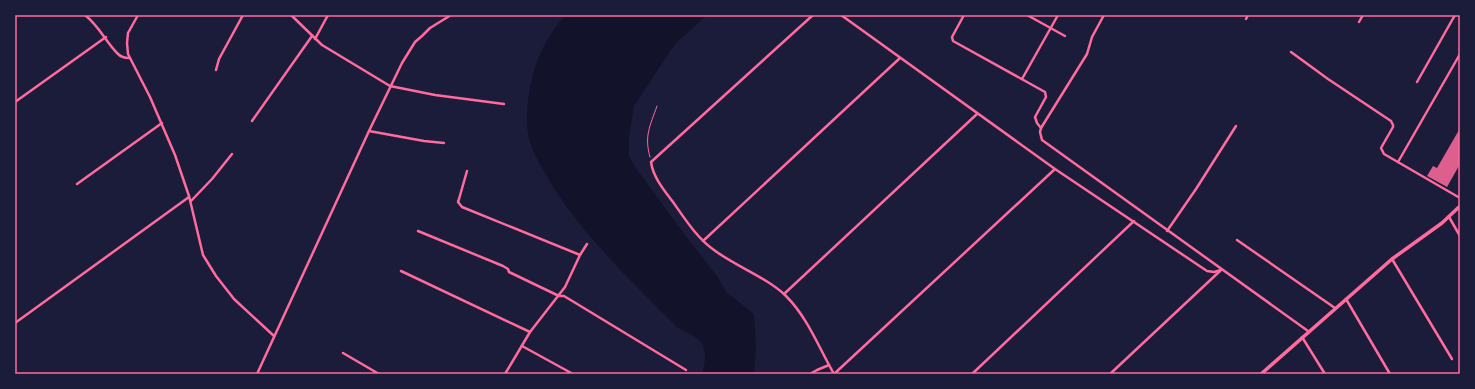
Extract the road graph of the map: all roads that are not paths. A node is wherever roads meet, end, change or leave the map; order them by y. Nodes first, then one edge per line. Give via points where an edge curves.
1 (85, 15) edge
2 (138, 15) edge
3 (243, 15) edge
4 (290, 15) edge
5 (328, 15) edge
6 (451, 15) edge
7 (813, 15) edge
8 (841, 15) edge
9 (964, 15) edge
10 (1027, 15) edge
11 (1058, 15) edge
12 (1104, 15) edge
13 (1248, 15) edge
14 (1363, 15) edge
15 (1455, 15) edge
16 (1246, 19) dead end
17 (1359, 22) dead end
18 (1051, 28) junction
19 (1066, 36) dead end
20 (106, 37) junction
21 (313, 38) junction
22 (1291, 52) dead end
23 (1460, 54) edge
24 (130, 58) junction
25 (900, 58) junction
26 (216, 70) dead end
27 (1022, 79) junction
28 (1417, 82) dead end
29 (390, 86) junction
30 (15, 102) edge
31 (504, 104) dead end
32 (977, 114) junction
33 (252, 121) dead end
34 (162, 123) junction
35 (1236, 126) dead end
36 (1041, 128) junction
37 (369, 131) junction
38 (444, 143) dead end
39 (232, 154) dead end
40 (1398, 162) junction
41 (1055, 169) junction
42 (467, 171) dead end
43 (77, 184) dead end
44 (189, 196) junction
45 (1460, 198) edge
46 (191, 201) junction
47 (1460, 206) edge
48 (1449, 218) junction
49 (1134, 221) junction
50 (418, 231) dead end
51 (1167, 231) junction
52 (1460, 236) edge
53 (1237, 240) dead end
54 (703, 241) junction
55 (587, 244) dead end
56 (580, 255) junction
57 (1392, 259) junction
58 (1221, 270) junction
59 (401, 271) dead end
60 (784, 294) junction
61 (559, 296) junction
62 (1346, 299) junction
63 (1335, 308) junction
64 (15, 323) edge
65 (530, 332) junction
66 (1308, 332) junction
67 (274, 336) junction
68 (1302, 337) junction
69 (522, 346) junction
70 (343, 353) dead end
71 (1452, 359) dead end
72 (829, 365) junction
73 (686, 370) dead end
74 (257, 374) edge
75 (379, 374) edge
76 (506, 374) edge
77 (573, 374) edge
78 (810, 374) edge
79 (834, 374) edge
80 (972, 374) edge
81 (1110, 374) edge
82 (1261, 374) edge
83 (1325, 374) edge
84 (1390, 374) edge

1 - 20 street
2 - 24 street via 130,27 127,38
3 - 26 street via 219,59
4 - 21 street
5 - 21 street
6 - 29 street via 430,28 415,42
7 - 54 street via 652,162 658,180
8 - 25 street
9 - 27 street via 952,37 953,41
10 - 18 street
11 - 18 street
12 - 36 street via 1092,37 1087,54
13 - 16 street
14 - 17 street
15 - 28 street
18 - 19 street
18 - 27 street
20 - 24 street via 118,54
20 - 30 street
21 - 29 street
21 - 33 street
22 - 40 street via 1391,121 1393,127 1380,148 1384,154
23 - 40 street
24 - 34 street
25 - 32 street
25 - 54 street
27 - 36 street via 1046,93 1035,117
29 - 31 street
29 - 37 street
32 - 41 street
32 - 60 street
34 - 43 street
34 - 44 street
35 - 51 street
36 - 51 street via 1042,140
37 - 38 street
37 - 67 street
39 - 46 street
40 - 45 street
41 - 49 street
41 - 79 street
42 - 56 street via 458,199 462,207
44 - 46 street
44 - 64 street
46 - 67 street via 201,248 208,265 234,299
47 - 48 main road
48 - 52 street
48 - 57 main road
49 - 58 street via 1207,270
49 - 80 street
50 - 61 street via 503,266 509,272
51 - 58 street
53 - 63 street
54 - 60 street via 725,258
55 - 56 street
56 - 61 street
57 - 62 main road
57 - 71 street
58 - 66 street
58 - 81 street
59 - 65 street
60 - 72 street via 799,312
61 - 65 street
61 - 73 street via 564,296
62 - 63 main road
62 - 84 street
63 - 66 main road
65 - 69 street
66 - 68 main road
67 - 74 street
68 - 82 main road
68 - 83 street
69 - 76 street
69 - 77 street
70 - 75 street
72 - 78 street
72 - 79 street

